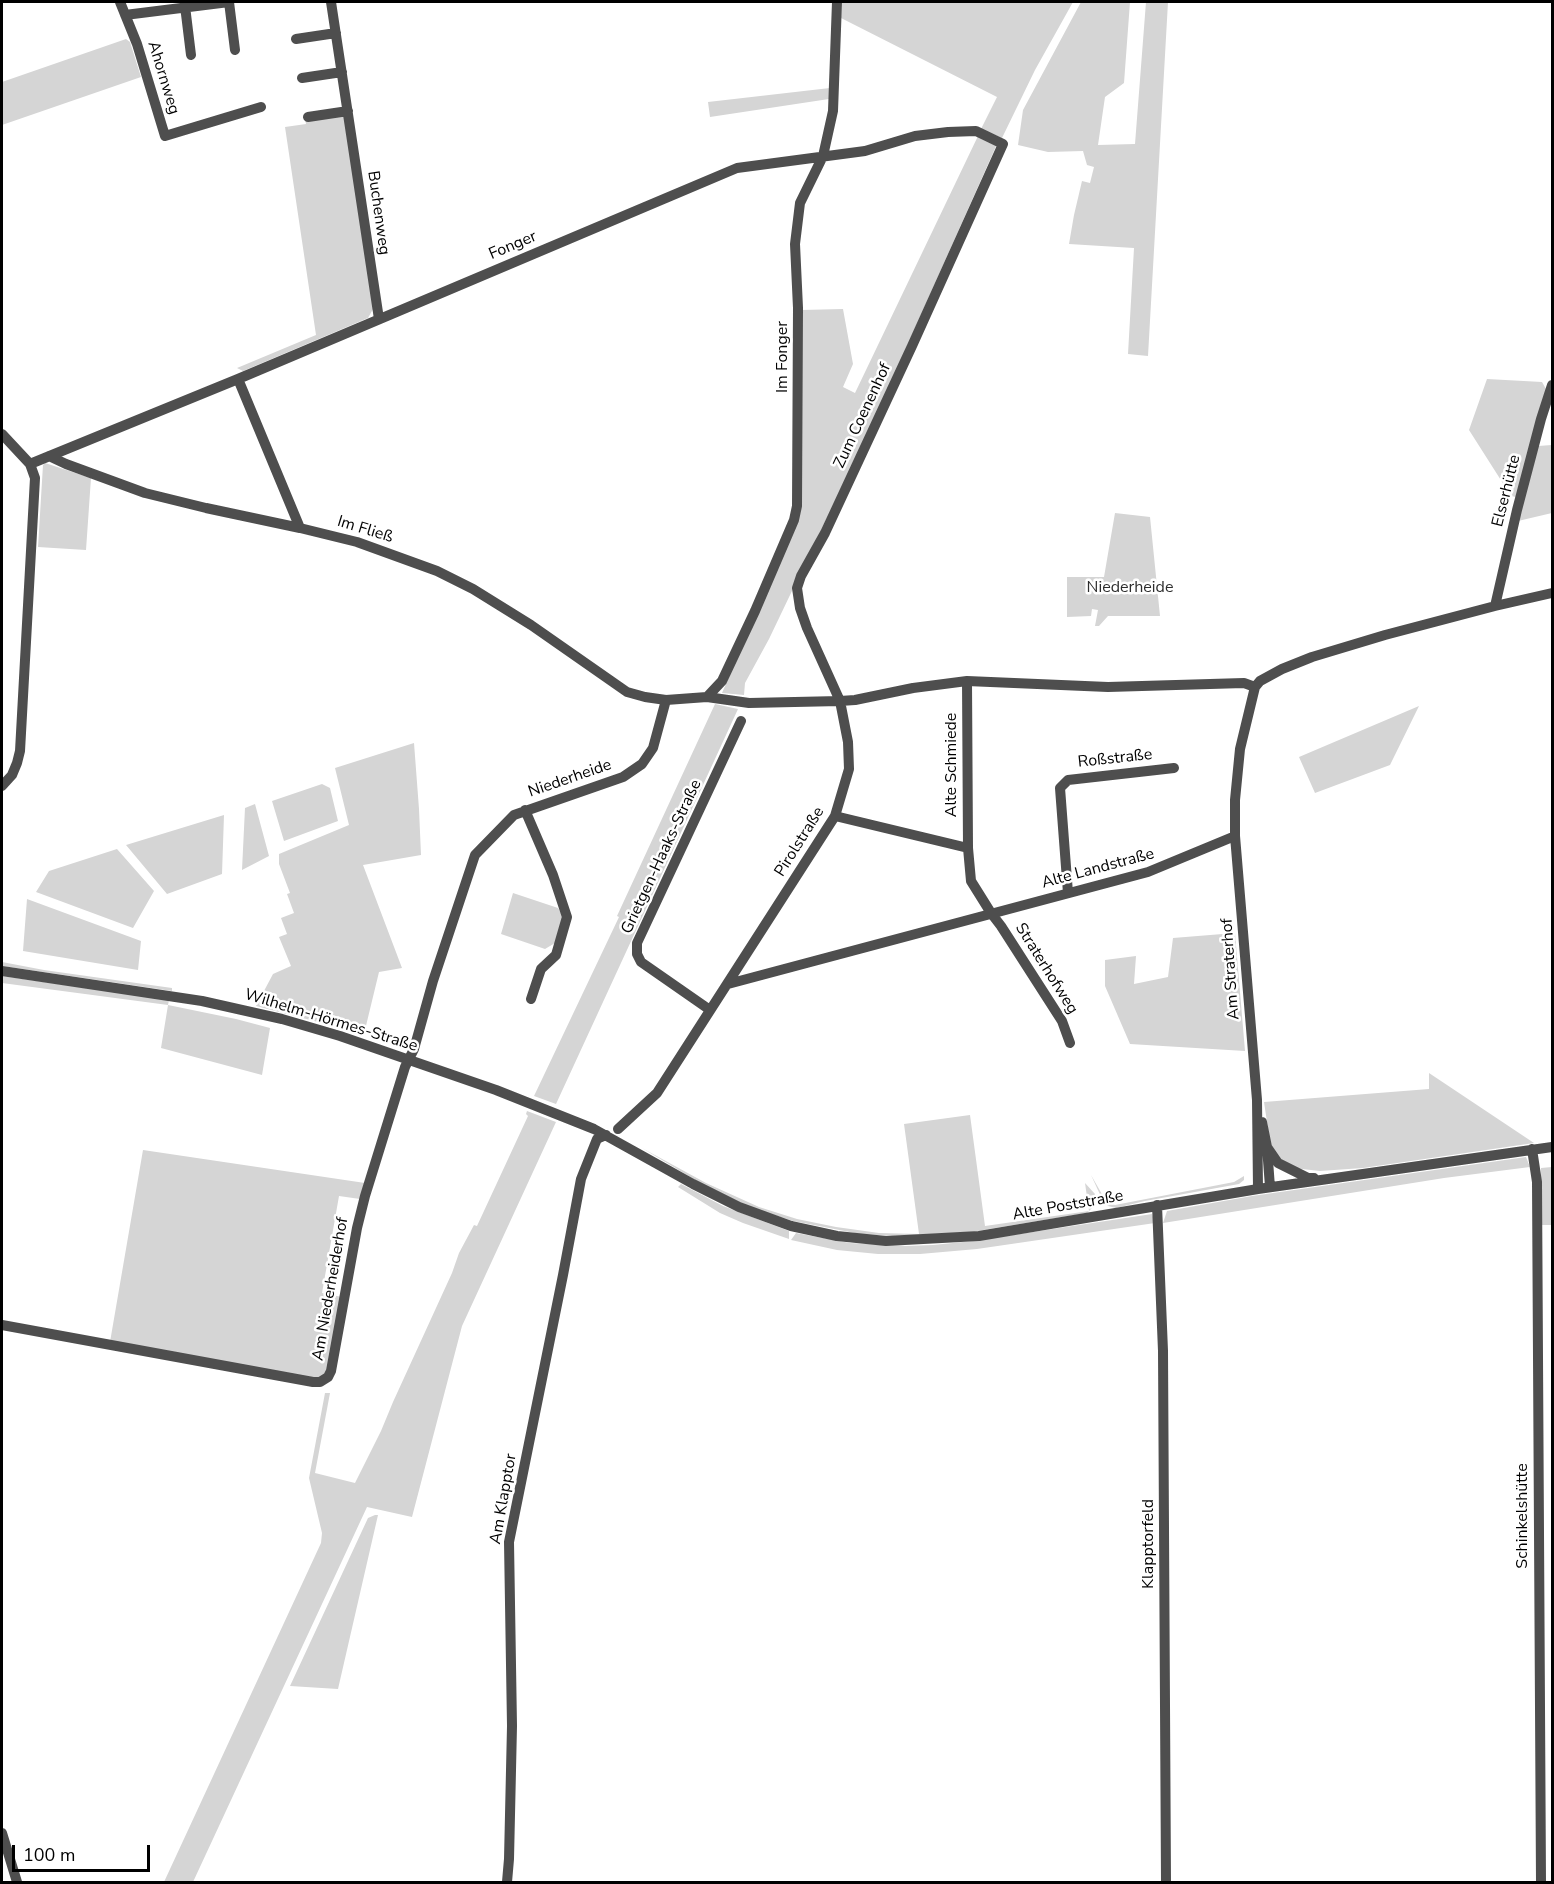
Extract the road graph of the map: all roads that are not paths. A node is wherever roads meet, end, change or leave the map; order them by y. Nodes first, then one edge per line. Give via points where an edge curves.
1 (120, 2) edge
2 (331, 2) edge
3 (837, 2) edge
4 (185, 6) junction
5 (125, 15) junction
6 (336, 33) junction
7 (296, 39) dead end
8 (235, 50) dead end
9 (191, 55) dead end
10 (342, 72) junction
11 (302, 78) dead end
12 (261, 106) dead end
13 (348, 111) junction
14 (308, 117) dead end
15 (1003, 144) joint
16 (823, 156) junction
17 (379, 319) junction
18 (238, 379) junction
19 (1552, 385) edge
20 (2, 434) edge
21 (49, 456) junction
22 (30, 464) junction
23 (300, 528) junction
24 (1552, 593) edge
25 (1495, 606) junction
26 (968, 681) junction
27 (1255, 687) junction
28 (707, 697) junction
29 (666, 700) junction
30 (840, 702) junction
31 (741, 721) dead end
32 (1174, 768) dead end
33 (2, 786) edge
34 (525, 810) junction
35 (836, 816) junction
36 (1235, 836) junction
37 (968, 849) junction
38 (1068, 893) junction
39 (991, 913) junction
40 (2, 971) edge
41 (728, 984) junction
42 (531, 999) dead end
43 (710, 1010) junction
44 (1070, 1043) dead end
45 (409, 1059) junction
46 (1257, 1100) junction
47 (618, 1129) dead end
48 (606, 1135) junction
49 (1267, 1147) junction
50 (1552, 1147) edge
51 (1533, 1149) junction
52 (1344, 1177) junction
53 (1270, 1187) junction
54 (1258, 1189) junction
55 (1157, 1205) junction
56 (2, 1325) edge
57 (2, 1833) edge
58 (17, 1882) edge
59 (507, 1882) edge
60 (1166, 1882) edge
61 (1541, 1882) edge

1 - 5 street, Ahornweg
2 - 6 street, Buchenweg
3 - 16 street, Im Fonger via 833,111
4 - 5 street
4 - 8 street via 229,2
4 - 9 street
5 - 12 street, Ahornweg via 165,136
6 - 7 street
6 - 10 street, Buchenweg
10 - 11 street
10 - 13 street, Buchenweg
13 - 14 street
13 - 17 street, Buchenweg
15 - 16 street, Fonger via 976,131 948,132 915,136 865,151
15 - 30 street, Zum Coenenhof via 797,588 807,628
16 - 17 street, Fonger via 737,168
16 - 28 street, Im Fonger via 800,203 795,244 797,507 722,681
17 - 18 street, Fonger
18 - 21 street, Fonger
18 - 23 street
19 - 25 street, Elserhütte
20 - 22 street
21 - 22 street
21 - 23 street, Im Fließ via 145,493
22 - 33 street via 35,478 20,751 12,775
23 - 29 street, Im Fließ via 357,542 437,571 531,625 627,692
24 - 25 street
25 - 27 street via 1312,657 1282,669
26 - 27 street via 1107,687 1244,683
26 - 30 street
26 - 37 street, Alte Schmiede
27 - 36 street via 1237,771
28 - 29 street
28 - 30 street via 749,703
29 - 34 street, Niederheide via 653,748 642,764 623,777
30 - 35 street, Pirolstraße via 849,769
31 - 43 street, Grietgen-Haaks-Straße via 637,943 636,954 641,962
32 - 38 street, Roßstraße via 1068,780 1060,788
34 - 42 street, Niederheide via 567,917 556,956 541,969
34 - 45 street, Niederheide via 514,815 475,855
35 - 37 street, Alte Schmiede
35 - 41 street, Pirolstraße
36 - 38 street, Alte Landstraße via 1148,873
36 - 46 street, Am Straterhof
37 - 39 street, Alte Schmiede via 971,882
38 - 39 street, Alte Landstraße
39 - 41 street, Alte Landstraße
39 - 44 street, Straterhofweg via 1062,1021
40 - 45 street, Wilhelm-Hörmes-Straße via 222,1005 312,1027
41 - 43 street
43 - 47 street via 657,1093
45 - 48 street, Wilhelm-Hörmes-Straße
45 - 56 street, Am Niederheiderhof via 362,1205 331,1371 325,1379 313,1382
46 - 49 street, Am Straterhof
46 - 54 street, Am Straterhof
48 - 55 street, Alte Poststraße via 739,1207 791,1226 837,1236 886,1241 979,1236
48 - 59 street, Am Klapptor via 597,1139 581,1179 509,1542 512,1726
49 - 52 street via 1278,1163 1308,1178
49 - 53 street, Am Straterhof
50 - 51 street, Alte Poststraße
51 - 52 street, Alte Poststraße
51 - 61 street, Schinkelshütte via 1537,1182
52 - 53 street, Alte Poststraße
53 - 54 street, Alte Poststraße
54 - 55 street, Alte Poststraße
55 - 60 street, Klapptorfeld via 1163,1351
57 - 58 street

